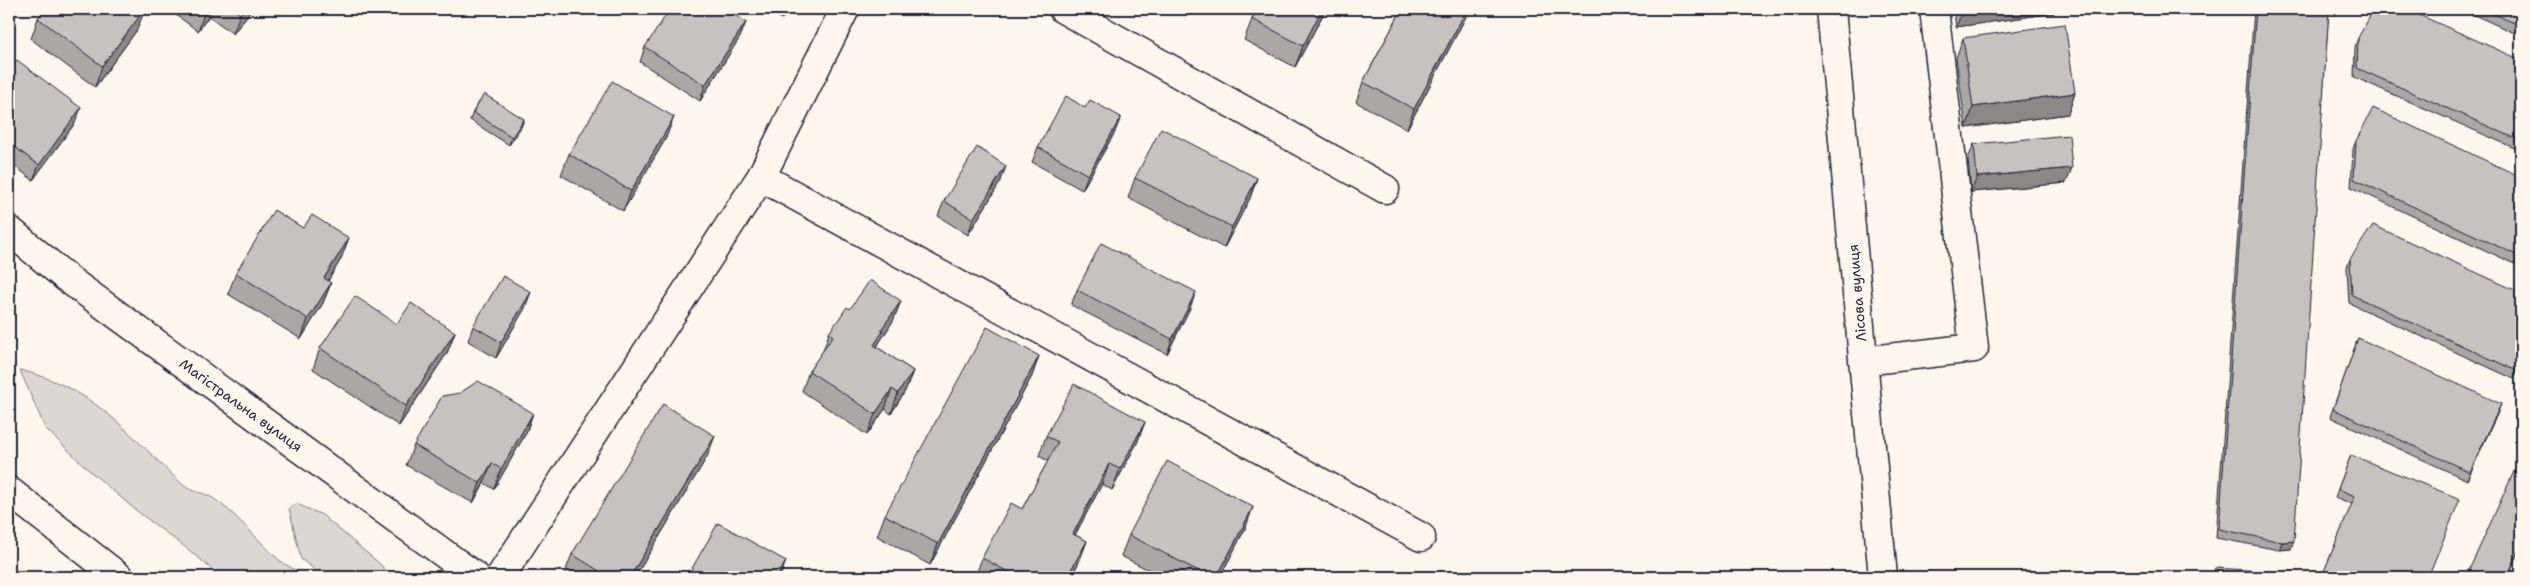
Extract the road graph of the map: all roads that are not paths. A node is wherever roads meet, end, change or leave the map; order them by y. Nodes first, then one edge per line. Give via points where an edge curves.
1 (845, 9) edge
2 (1063, 9) edge
3 (1832, 9) edge
4 (1934, 9) edge
5 (761, 177) junction
6 (1385, 189) dead end
7 (9, 230) edge
8 (1863, 361) junction
9 (9, 491) edge
10 (1421, 537) dead end
11 (119, 577) edge
12 (476, 577) edge
13 (500, 577) edge
14 (1883, 577) edge

1 - 5 main road
2 - 6 main road
3 - 8 main road, Лісова вулиця
4 - 8 main road via 1974,348
5 - 10 main road
5 - 13 main road
7 - 12 main road, Магістральна вулиця via 68,279
8 - 14 main road, Лісова вулиця
9 - 11 main road

